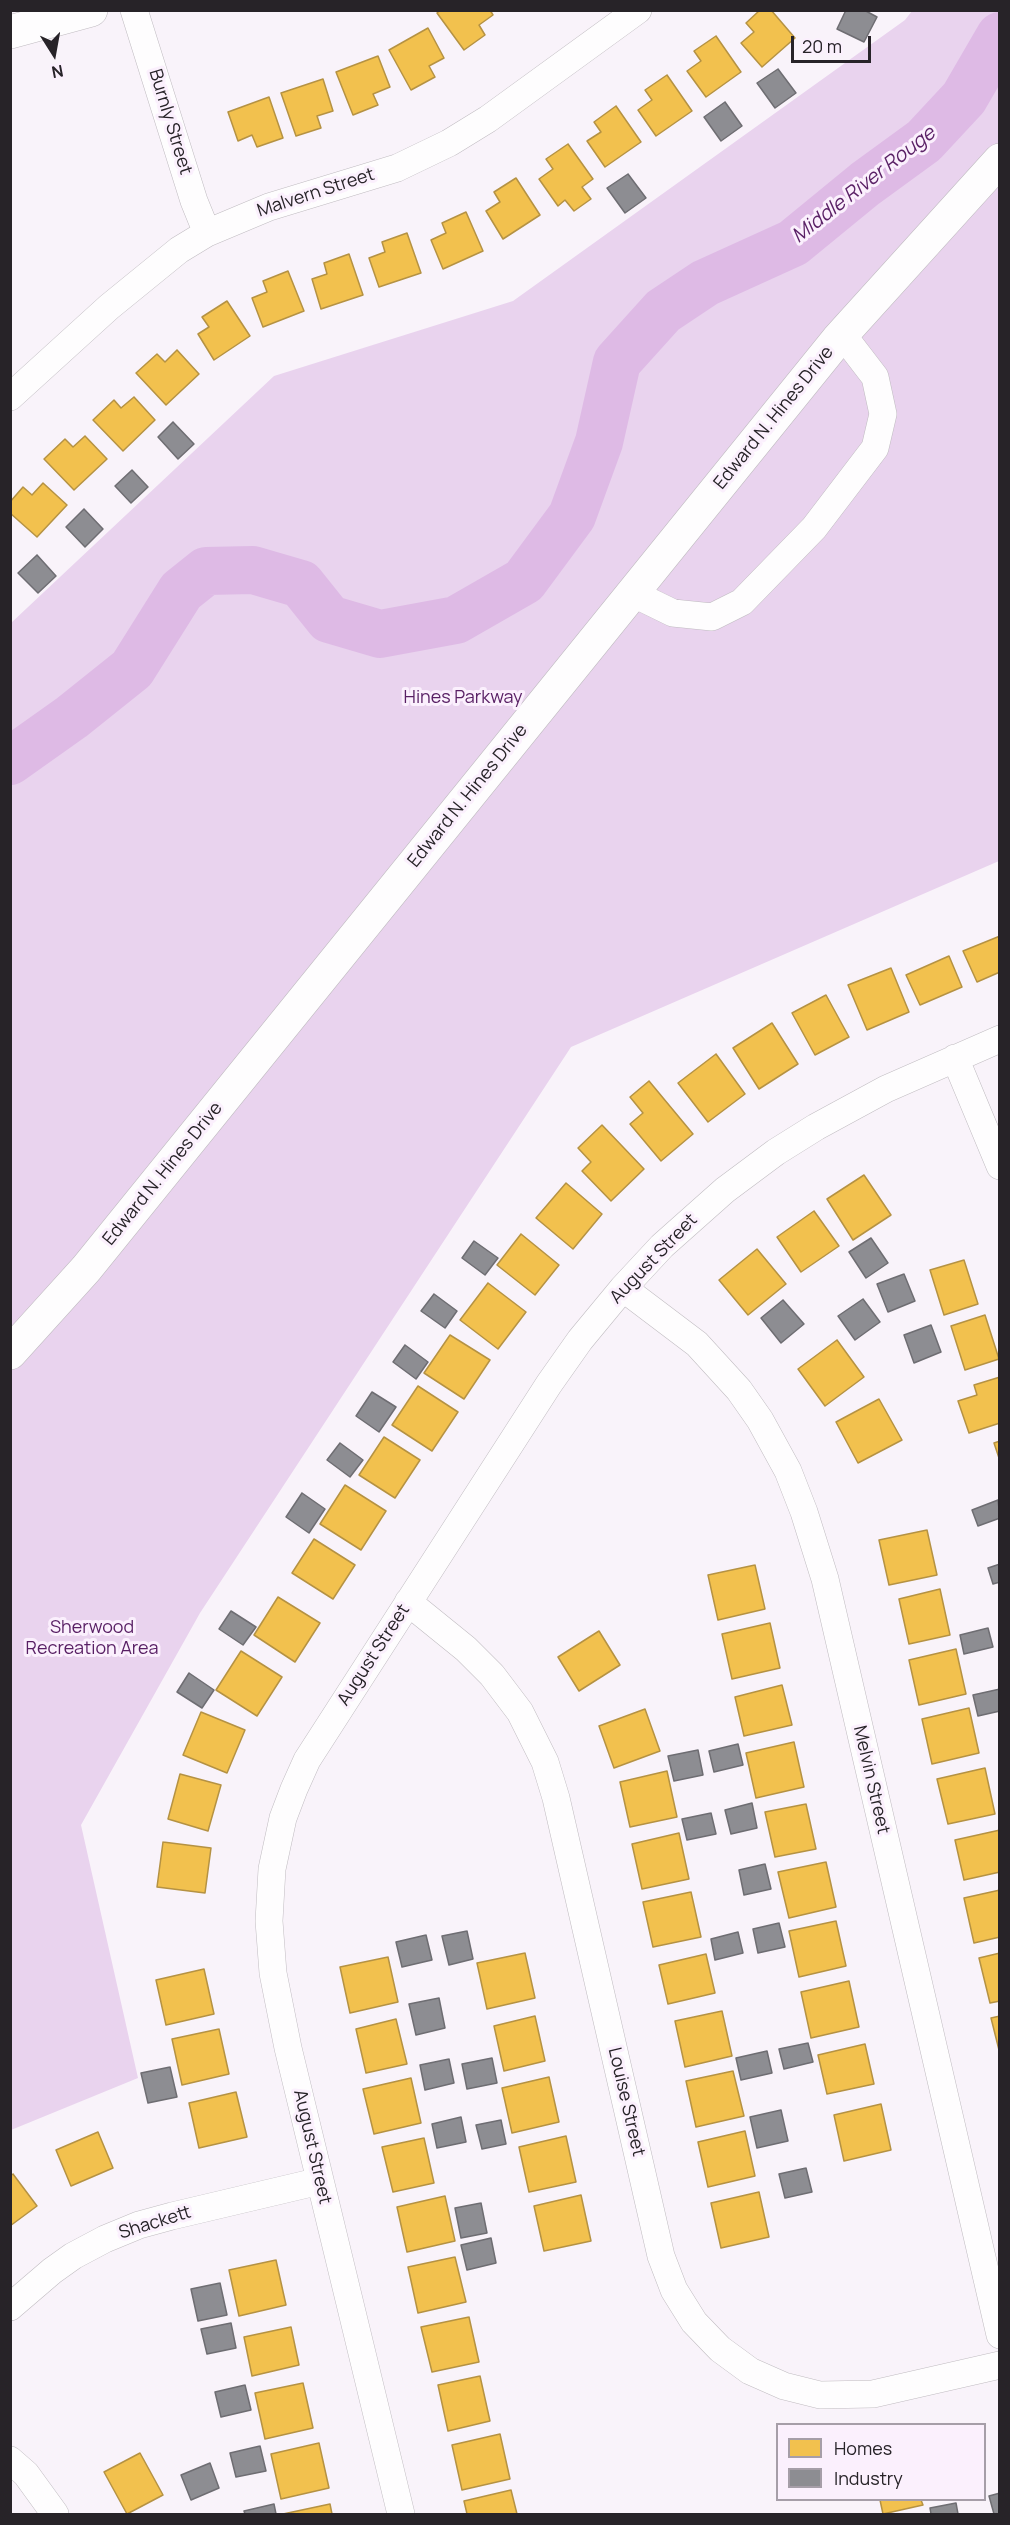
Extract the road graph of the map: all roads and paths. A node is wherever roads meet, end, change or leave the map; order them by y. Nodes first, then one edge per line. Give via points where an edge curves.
1 (91, 10) edge
2 (134, 10) edge
3 (638, 10) edge
4 (10, 32) edge
5 (999, 160) edge
6 (207, 233) junction
7 (842, 334) junction
8 (10, 397) edge
9 (632, 593) junction
10 (999, 1039) edge
11 (955, 1058) junction
12 (999, 1166) edge
13 (623, 1288) junction
14 (10, 1353) edge
15 (408, 1602) junction
16 (320, 2181) junction
17 (10, 2307) edge
18 (999, 2335) edge
19 (999, 2365) edge
20 (10, 2460) edge
21 (56, 2514) edge
22 (401, 2514) edge

1 - 4 street
2 - 6 street, Burnly Street
3 - 6 street, Malvern Street via 449,143 397,168 269,207
5 - 7 street, Edward N. Hines Drive
6 - 8 street, Malvern Street via 179,250 109,307
7 - 9 street, Edward N. Hines Drive
7 - 9 street via 875,377 883,414 875,448 814,528 742,602 712,617 673,614
9 - 14 street, Edward N. Hines Drive via 86,1269
10 - 11 street, August Street
11 - 12 street
11 - 13 street, August Street via 857,1104 776,1152 689,1220
13 - 15 street, August Street via 549,1384
13 - 18 street, Melvin Street via 697,1344 739,1390 788,1471 804,1512 825,1579
15 - 16 street, August Street via 307,1760 284,1818 273,1869 269,1921 273,1973
15 - 19 street, Louise Street via 466,1648 492,1675 520,1713 545,1762 661,2256 674,2290 694,2322 720,2349 750,2371 784,2386 820,2395 873,2394
16 - 17 street, Shackett via 172,2216 114,2235 73,2256
16 - 22 street, August Street
20 - 21 street via 26,2474

